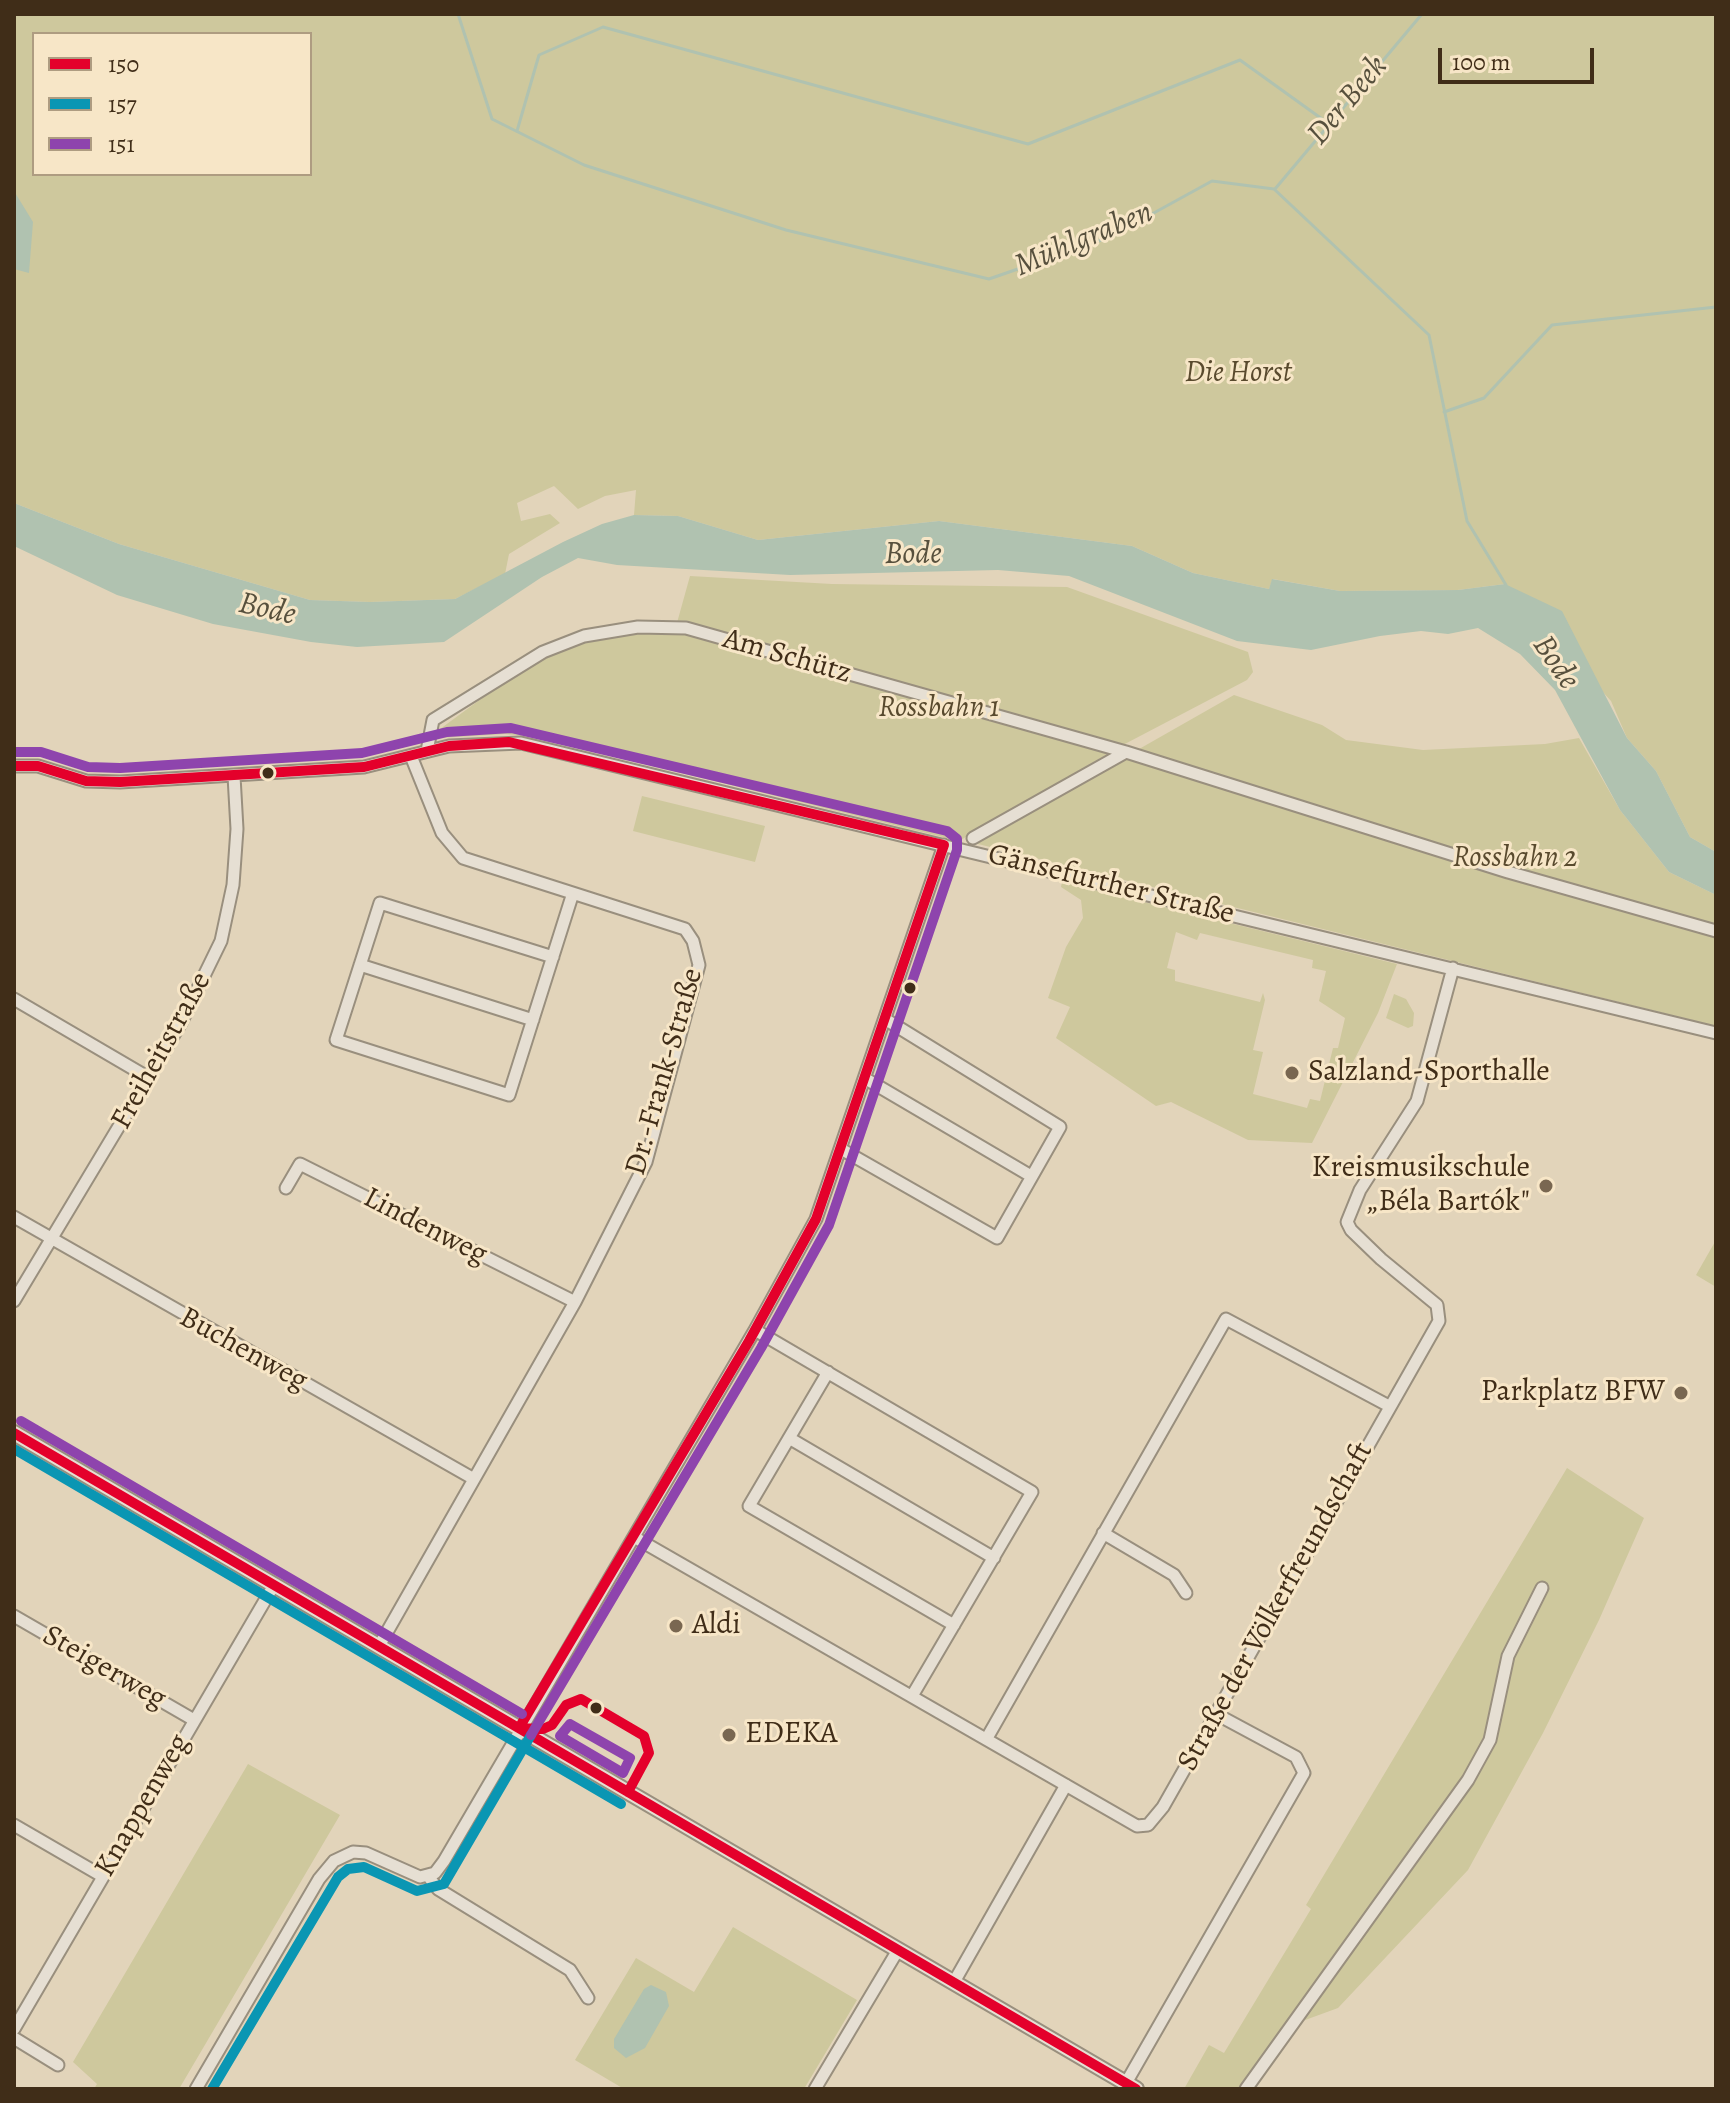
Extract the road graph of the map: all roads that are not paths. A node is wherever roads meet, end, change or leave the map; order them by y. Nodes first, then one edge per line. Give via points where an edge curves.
1 (427, 751) junction
2 (1126, 752) junction
3 (411, 756) junction
4 (14, 766) edge
5 (234, 776) junction
6 (973, 838) dead end
7 (944, 845) junction
8 (572, 896) junction
9 (1716, 931) edge
10 (553, 957) junction
11 (360, 965) junction
12 (1453, 968) junction
13 (14, 999) edge
14 (885, 1019) junction
15 (533, 1020) junction
16 (1716, 1033) edge
17 (149, 1078) junction
18 (866, 1079) junction
19 (841, 1149) junction
20 (1031, 1176) junction
21 (286, 1188) dead end
22 (14, 1217) edge
23 (50, 1240) junction
24 (14, 1301) edge
25 (575, 1302) junction
26 (755, 1330) junction
27 (828, 1372) junction
28 (1389, 1406) junction
29 (14, 1433) edge
30 (789, 1438) junction
31 (474, 1479) junction
32 (1103, 1533) junction
33 (634, 1537) junction
34 (994, 1558) junction
35 (274, 1585) junction
36 (1542, 1588) dead end
37 (1186, 1593) dead end
38 (14, 1616) edge
39 (954, 1625) junction
40 (379, 1646) junction
41 (912, 1696) junction
42 (1216, 1714) junction
43 (194, 1720) junction
44 (519, 1728) junction
45 (987, 1738) junction
46 (1066, 1785) junction
47 (14, 1825) edge
48 (102, 1876) junction
49 (428, 1876) junction
50 (898, 1950) junction
51 (954, 1982) junction
52 (588, 1998) dead end
53 (14, 2029) edge
54 (14, 2038) edge
55 (58, 2065) dead end
56 (1131, 2086) edge
57 (196, 2089) edge
58 (815, 2089) edge
59 (1246, 2089) edge

1 - 2 street, Am Schütz via 433,720 474,692 584,636 638,627 686,628
1 - 3 street, Gänsefurther Straße
1 - 7 street, Gänsefurther Straße via 483,742 534,745
2 - 6 street
2 - 9 street, Am Schütz
3 - 5 street, Gänsefurther Straße via 364,767
3 - 8 street, Dr.-Frank-Straße via 453,850 472,863
4 - 5 street, Gänsefurther Straße via 57,769 95,783
5 - 17 street, Freiheitstraße via 233,885 221,941 203,984
7 - 12 street, Gänsefurther Straße
7 - 14 street
8 - 10 street
8 - 25 street, Dr.-Frank-Straße via 685,929 699,965 646,1162
10 - 11 street via 380,903
10 - 15 street
11 - 15 street
11 - 15 street via 336,1040 509,1095
12 - 16 street, Gänsefurther Straße
12 - 28 street via 1417,1101 1360,1190 1347,1222 1440,1313
13 - 17 street
14 - 18 street
14 - 20 street via 1060,1127
17 - 23 street, Freiheitstraße
18 - 19 street
18 - 20 street
19 - 20 street via 997,1238
19 - 26 street via 816,1219
21 - 25 street, Lindenweg via 300,1164
22 - 23 street, Buchenweg
23 - 24 street, Freiheitstraße
23 - 31 street, Buchenweg
25 - 31 street, Dr.-Frank-Straße
26 - 27 street
26 - 33 street
27 - 30 street
27 - 34 street via 1032,1492
28 - 32 street via 1226,1319
28 - 42 street, Straße der Völkerfreundschaft
29 - 35 street
30 - 34 street
30 - 39 street via 749,1506
31 - 40 street, Dr.-Frank-Straße
32 - 37 street via 1174,1575
32 - 45 street
33 - 41 street
33 - 44 street
34 - 39 street
35 - 40 street
35 - 43 street, Knappenweg
36 - 59 street via 1508,1656 1490,1740 1468,1780
38 - 43 street, Steigerweg
39 - 41 street
40 - 44 street
41 - 45 street
42 - 46 street, Straße der Völkerfreundschaft via 1148,1825 1137,1826
42 - 56 street via 1296,1757 1302,1764 1302,1783
43 - 48 street, Knappenweg
44 - 49 street via 444,1861
44 - 50 street
45 - 46 street
46 - 51 street
47 - 48 street
48 - 53 street, Knappenweg
49 - 52 street via 438,1889 570,1970
49 - 57 street via 366,1853 353,1852 334,1861
50 - 51 street
50 - 58 street
51 - 56 street
54 - 55 street

